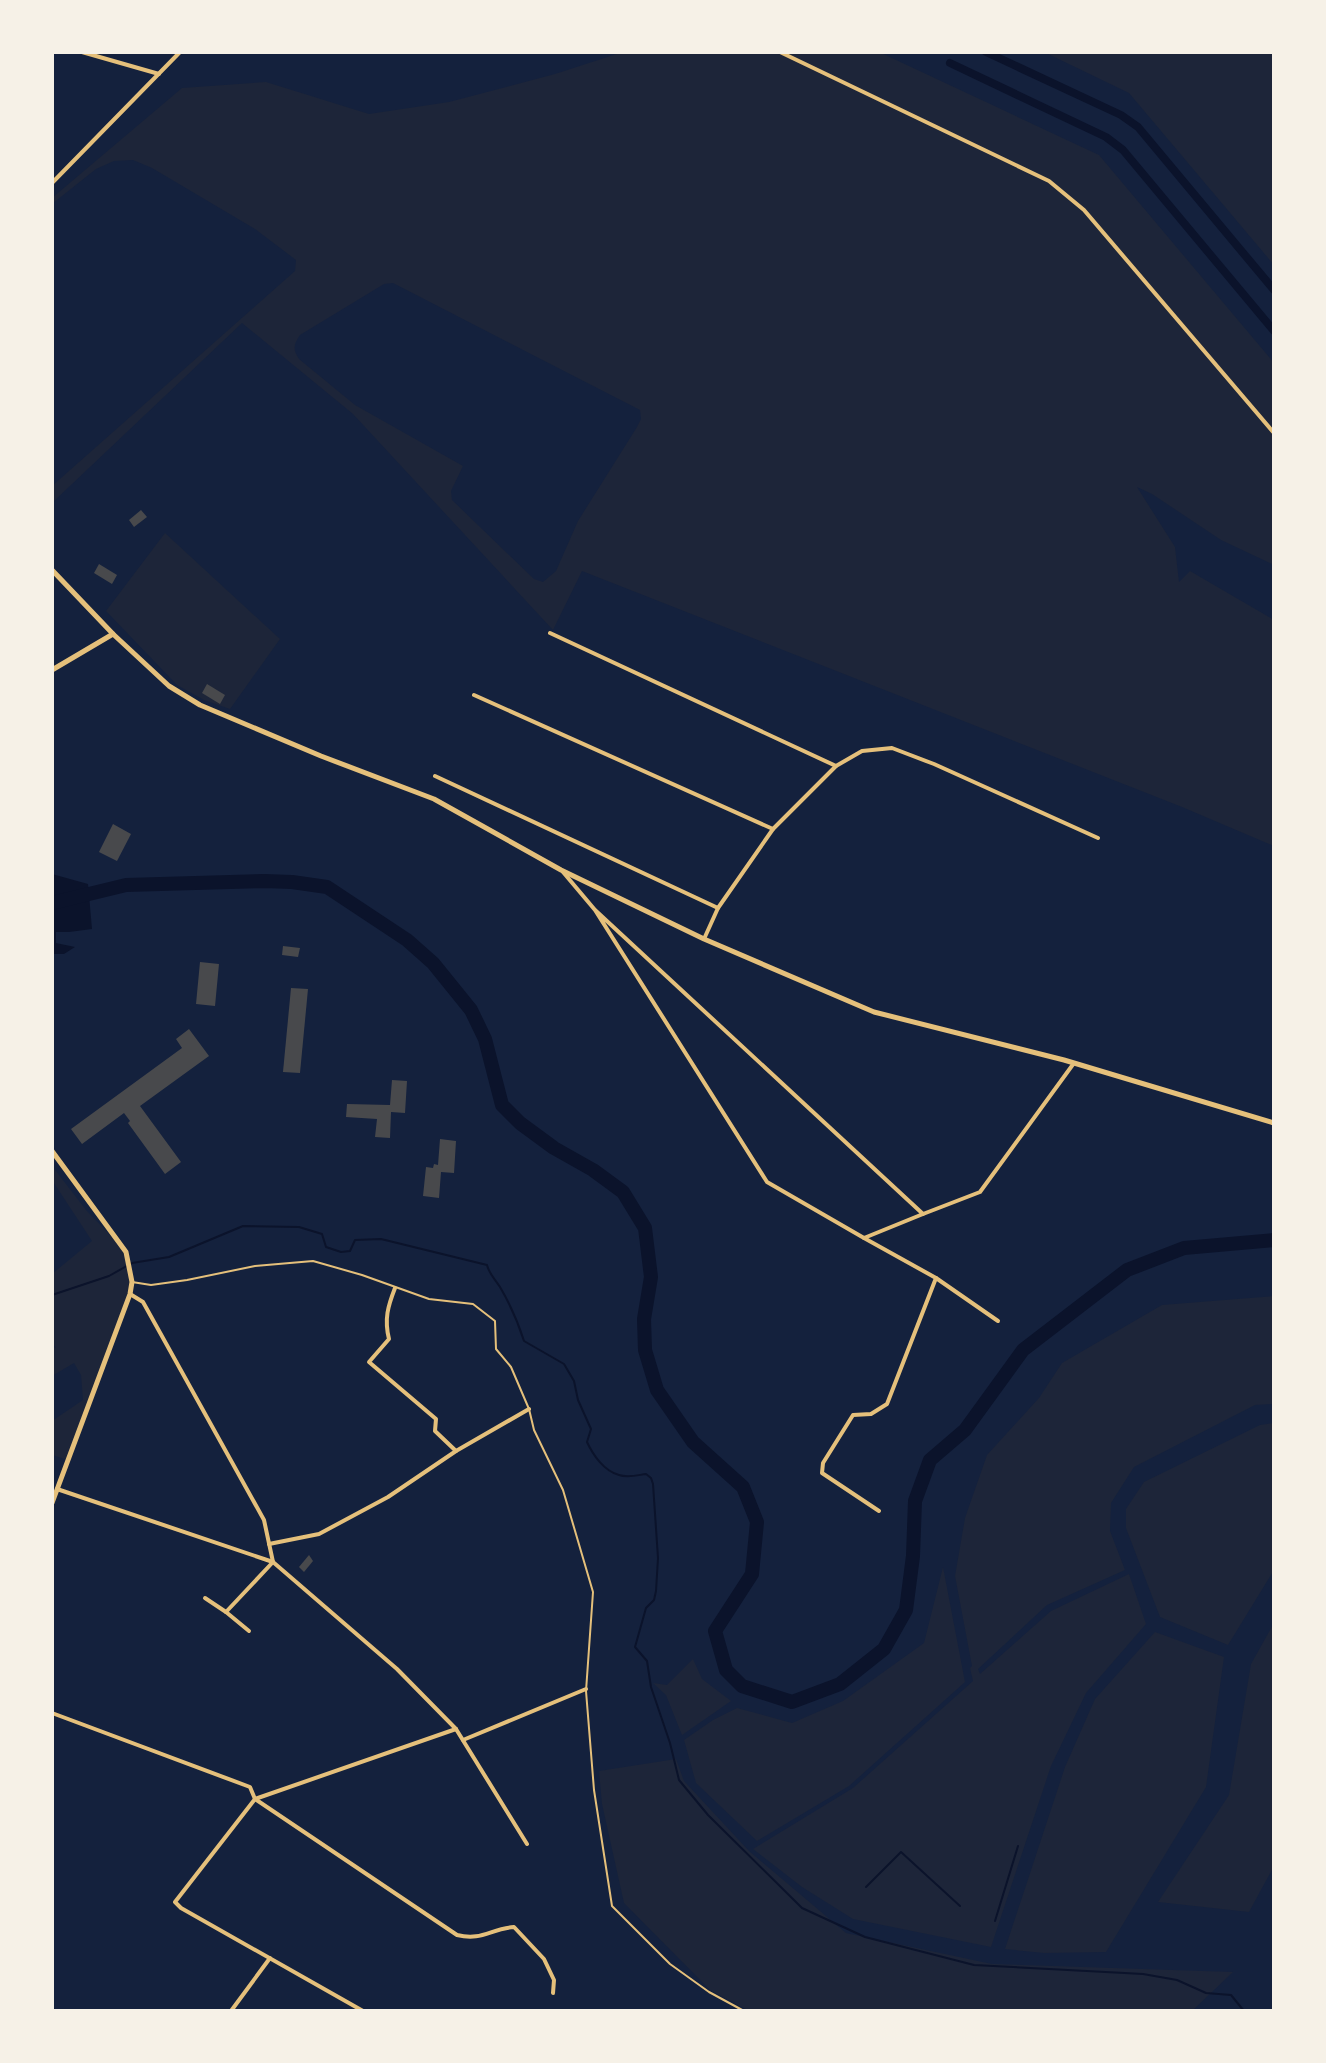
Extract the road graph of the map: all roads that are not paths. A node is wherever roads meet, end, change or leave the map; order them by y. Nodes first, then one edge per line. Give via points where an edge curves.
1 (82, 52) edge
2 (180, 52) edge
3 (780, 52) edge
4 (159, 74) junction
5 (52, 183) edge
6 (1274, 433) edge
7 (52, 570) edge
8 (550, 633) dead end
9 (113, 634) junction
10 (52, 670) edge
11 (474, 695) dead end
12 (836, 766) junction
13 (435, 776) dead end
14 (773, 829) junction
15 (1098, 838) dead end
16 (561, 870) junction
17 (718, 908) junction
18 (595, 910) junction
19 (704, 939) junction
20 (1074, 1063) junction
21 (1274, 1123) edge
22 (52, 1151) edge
23 (923, 1214) junction
24 (864, 1238) junction
25 (936, 1278) junction
26 (132, 1282) junction
27 (395, 1288) junction
28 (130, 1294) junction
29 (998, 1321) dead end
30 (529, 1409) junction
31 (456, 1451) junction
32 (57, 1489) junction
33 (52, 1503) edge
34 (879, 1511) dead end
35 (269, 1544) junction
36 (273, 1562) junction
37 (205, 1598) dead end
38 (226, 1612) junction
39 (249, 1631) dead end
40 (586, 1689) junction
41 (52, 1713) edge
42 (456, 1729) junction
43 (463, 1740) junction
44 (255, 1799) junction
45 (527, 1844) dead end
46 (270, 1958) junction
47 (553, 1993) dead end
48 (231, 2011) edge
49 (363, 2011) edge
50 (744, 2011) edge

1 - 4 street
2 - 4 street
3 - 6 street via 1049,181 1084,210
4 - 5 street
7 - 9 main road
8 - 12 street
9 - 10 main road
9 - 16 main road via 169,686 200,705 434,799
11 - 14 street
12 - 14 street
12 - 15 street via 862,751 892,748
13 - 17 street
14 - 17 street
16 - 18 street
16 - 19 main road
17 - 19 street
18 - 23 street
18 - 24 street via 767,1182
19 - 20 main road via 874,1012
20 - 21 main road
20 - 23 street via 980,1192
22 - 26 main road via 126,1252
23 - 24 street
24 - 25 street
25 - 29 street
25 - 34 street via 887,1404 871,1414 853,1415 823,1463 822,1473
26 - 27 lane via 151,1285 313,1261
26 - 28 main road
27 - 30 lane via 473,1304 495,1321 496,1349 511,1367
27 - 31 street via 387,1308 389,1339 369,1362 436,1419 435,1431
28 - 32 main road
28 - 35 street via 143,1302 264,1520
30 - 31 street
30 - 40 lane via 563,1490 593,1592
31 - 35 street via 388,1497 319,1534
32 - 33 main road
32 - 36 street
35 - 36 street
36 - 38 street
36 - 42 street via 397,1669
37 - 38 street
38 - 39 street
40 - 43 street
40 - 50 lane via 594,1790 612,1906 670,1964
41 - 44 street via 250,1787
42 - 43 street
42 - 44 street
43 - 45 street
44 - 46 street via 175,1902
44 - 47 street via 457,1935 474,1938 514,1927 544,1959 554,1980
46 - 48 street
46 - 49 street

